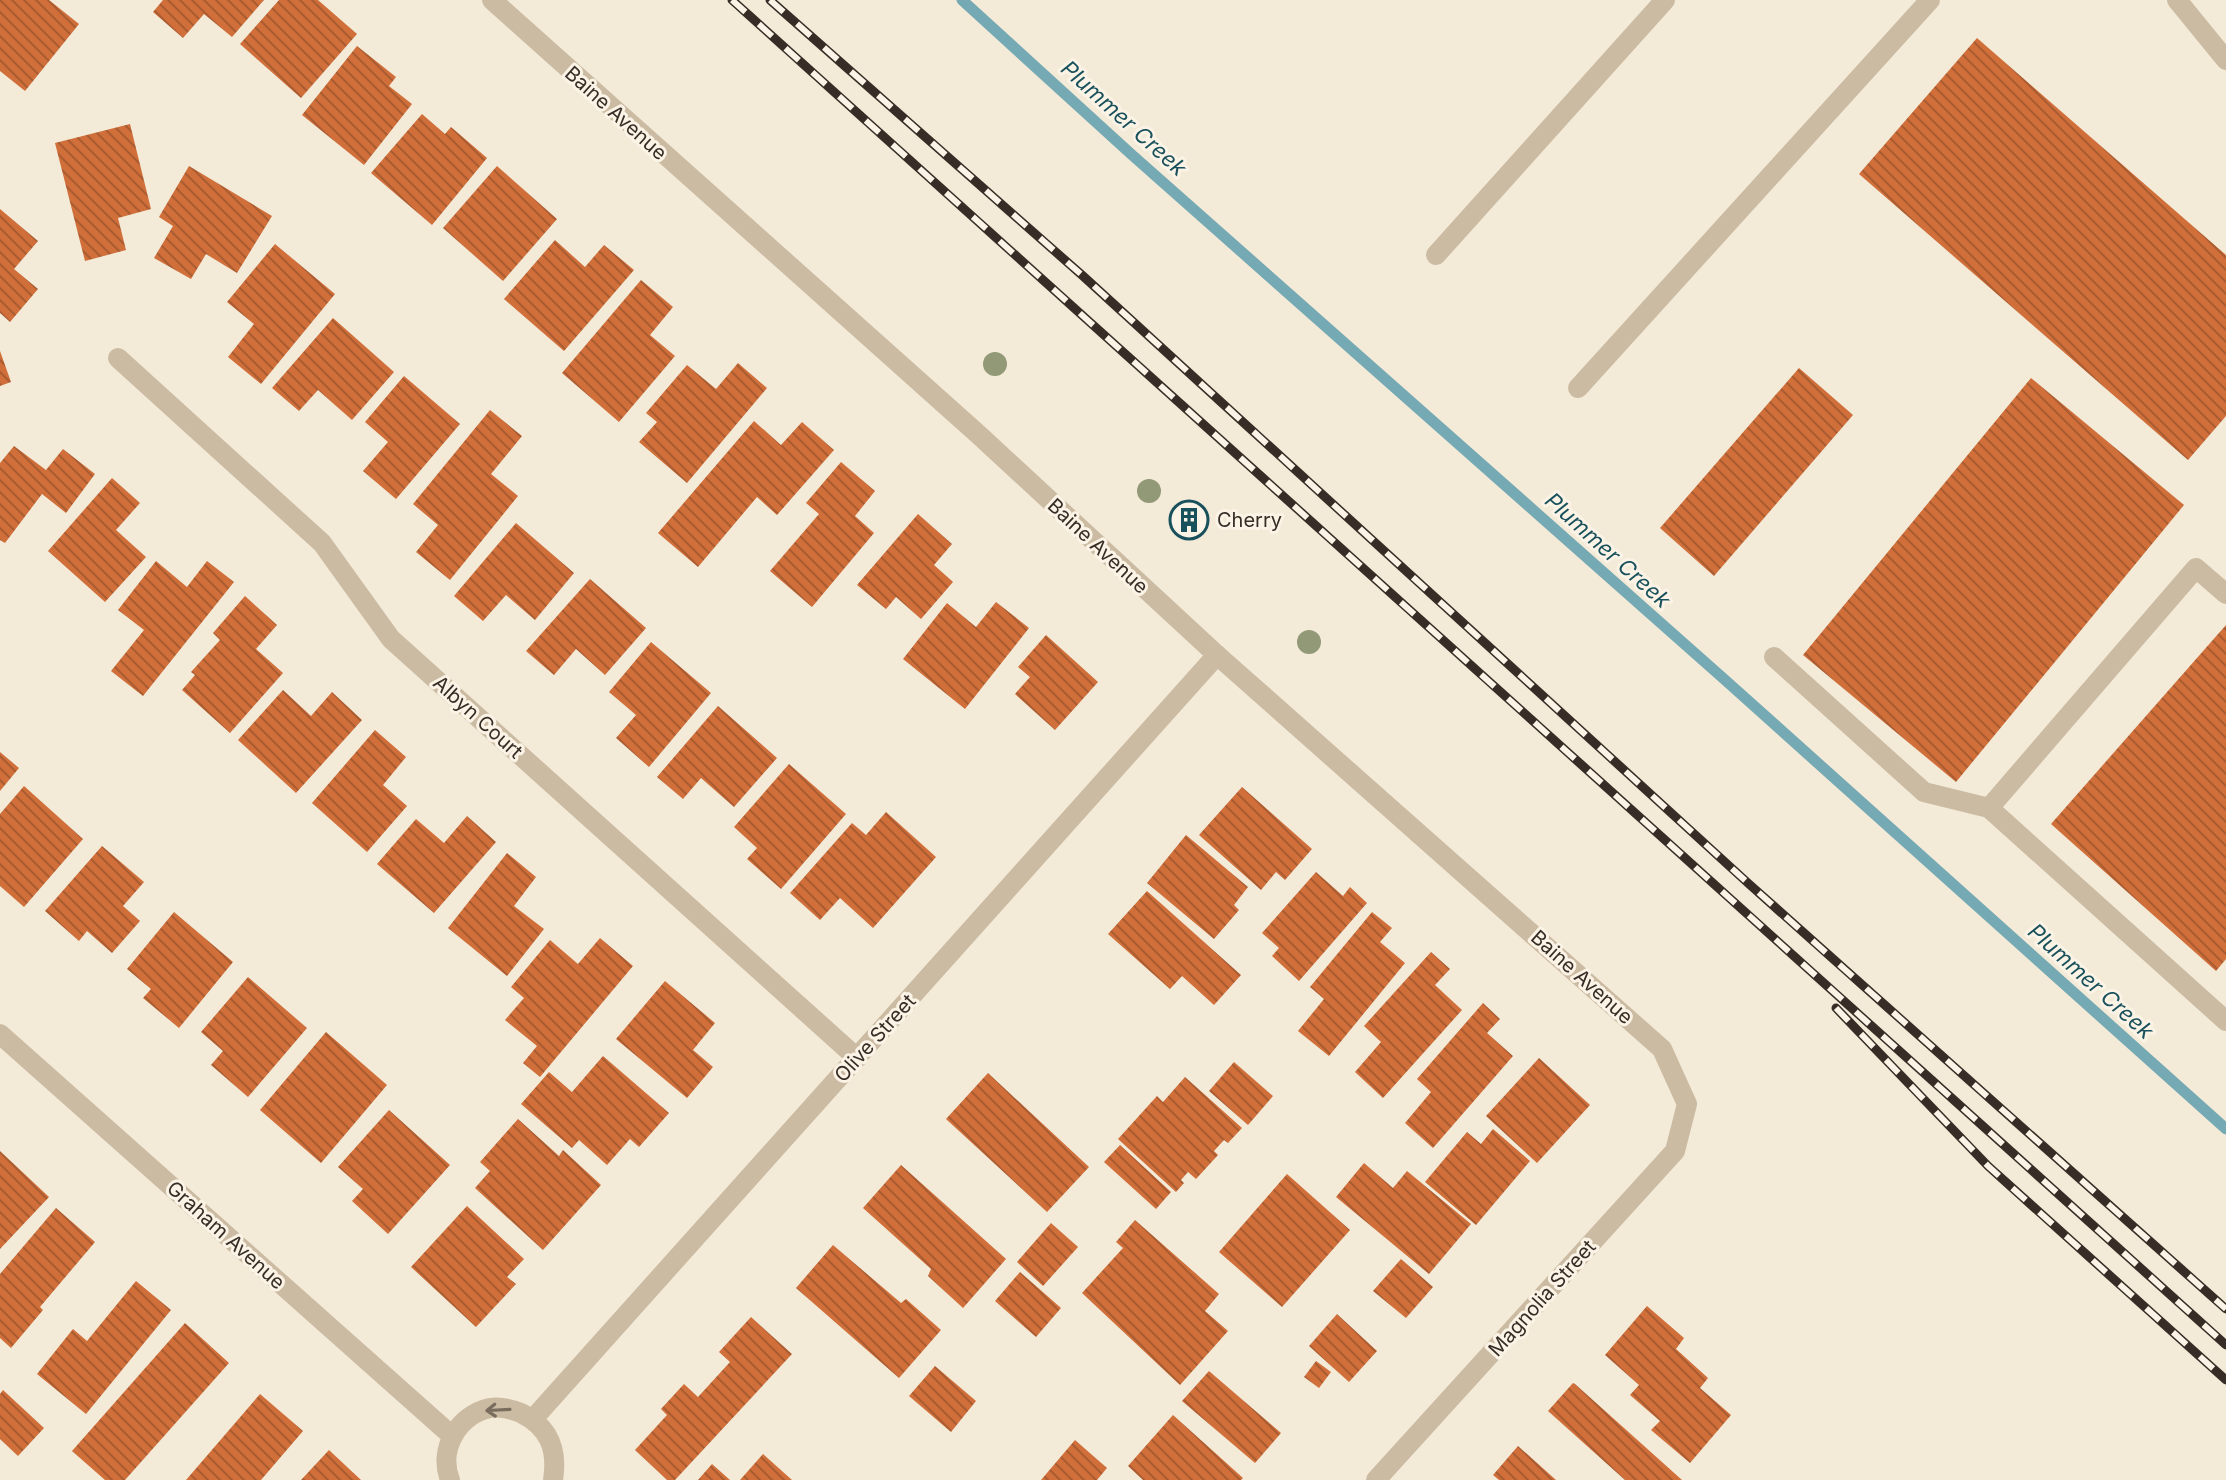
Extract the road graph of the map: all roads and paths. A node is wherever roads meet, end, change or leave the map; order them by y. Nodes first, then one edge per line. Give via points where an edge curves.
1 (492, 0) edge
2 (1665, 0) edge
3 (1930, 0) edge
4 (2177, 0) edge
5 (2226, 60) edge
6 (1436, 255) dead end
7 (118, 358) dead end
8 (1578, 388) dead end
9 (2226, 594) edge
10 (1217, 655) junction
11 (1774, 657) dead end
12 (1989, 808) junction
13 (2226, 1021) edge
14 (0, 1034) edge
15 (857, 1058) junction
16 (1687, 1104) joint
17 (533, 1419) junction
18 (451, 1435) junction
19 (450, 1480) edge
20 (553, 1480) edge
21 (1376, 1480) edge

1 - 10 street, Baine Avenue
2 - 6 street
3 - 8 street
4 - 5 street
7 - 15 street, Albyn Court via 322,543 391,639
9 - 12 street via 2196,568
10 - 15 street, Olive Street
10 - 16 street, Baine Avenue via 1662,1049
11 - 12 street via 1924,792
12 - 13 street
14 - 18 street, Graham Avenue
15 - 17 street, Olive Street
16 - 21 street, Magnolia Street via 1675,1151
17 -> 18 street via 510,1408 492,1408 473,1415
17 - 20 street via 553,1445
18 - 19 street via 446,1458

